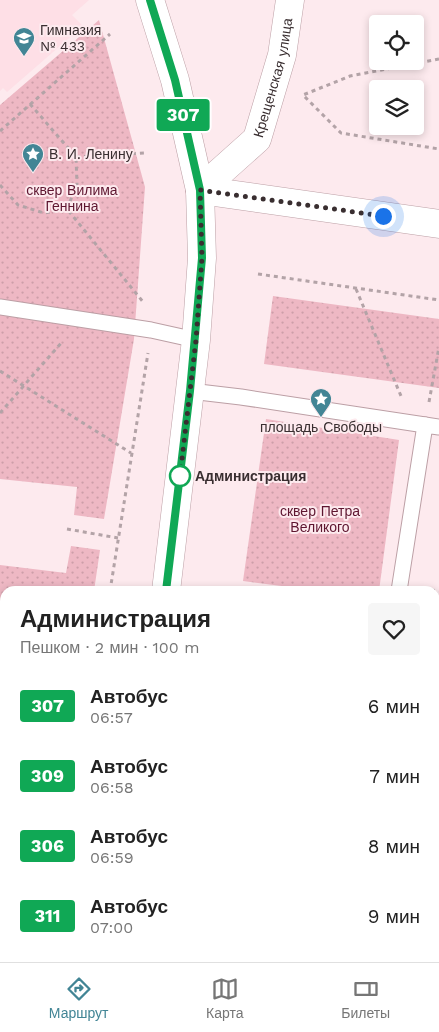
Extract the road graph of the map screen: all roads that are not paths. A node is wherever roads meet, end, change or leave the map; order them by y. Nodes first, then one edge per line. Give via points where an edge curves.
1 (150, 0) edge
2 (290, 0) edge
3 (200, 190) junction
4 (439, 224) edge
5 (0, 307) edge
6 (196, 340) junction
7 (190, 391) junction
8 (425, 424) edge
9 (167, 586) edge
10 (400, 586) edge

1 - 3 main road via 175,80
2 - 3 main road, Крещенская улица via 282,55 256,139
3 - 4 main road
3 - 6 main road via 202,258
5 - 6 lane
6 - 7 main road
7 - 8 lane
7 - 9 main road
8 - 10 lane

